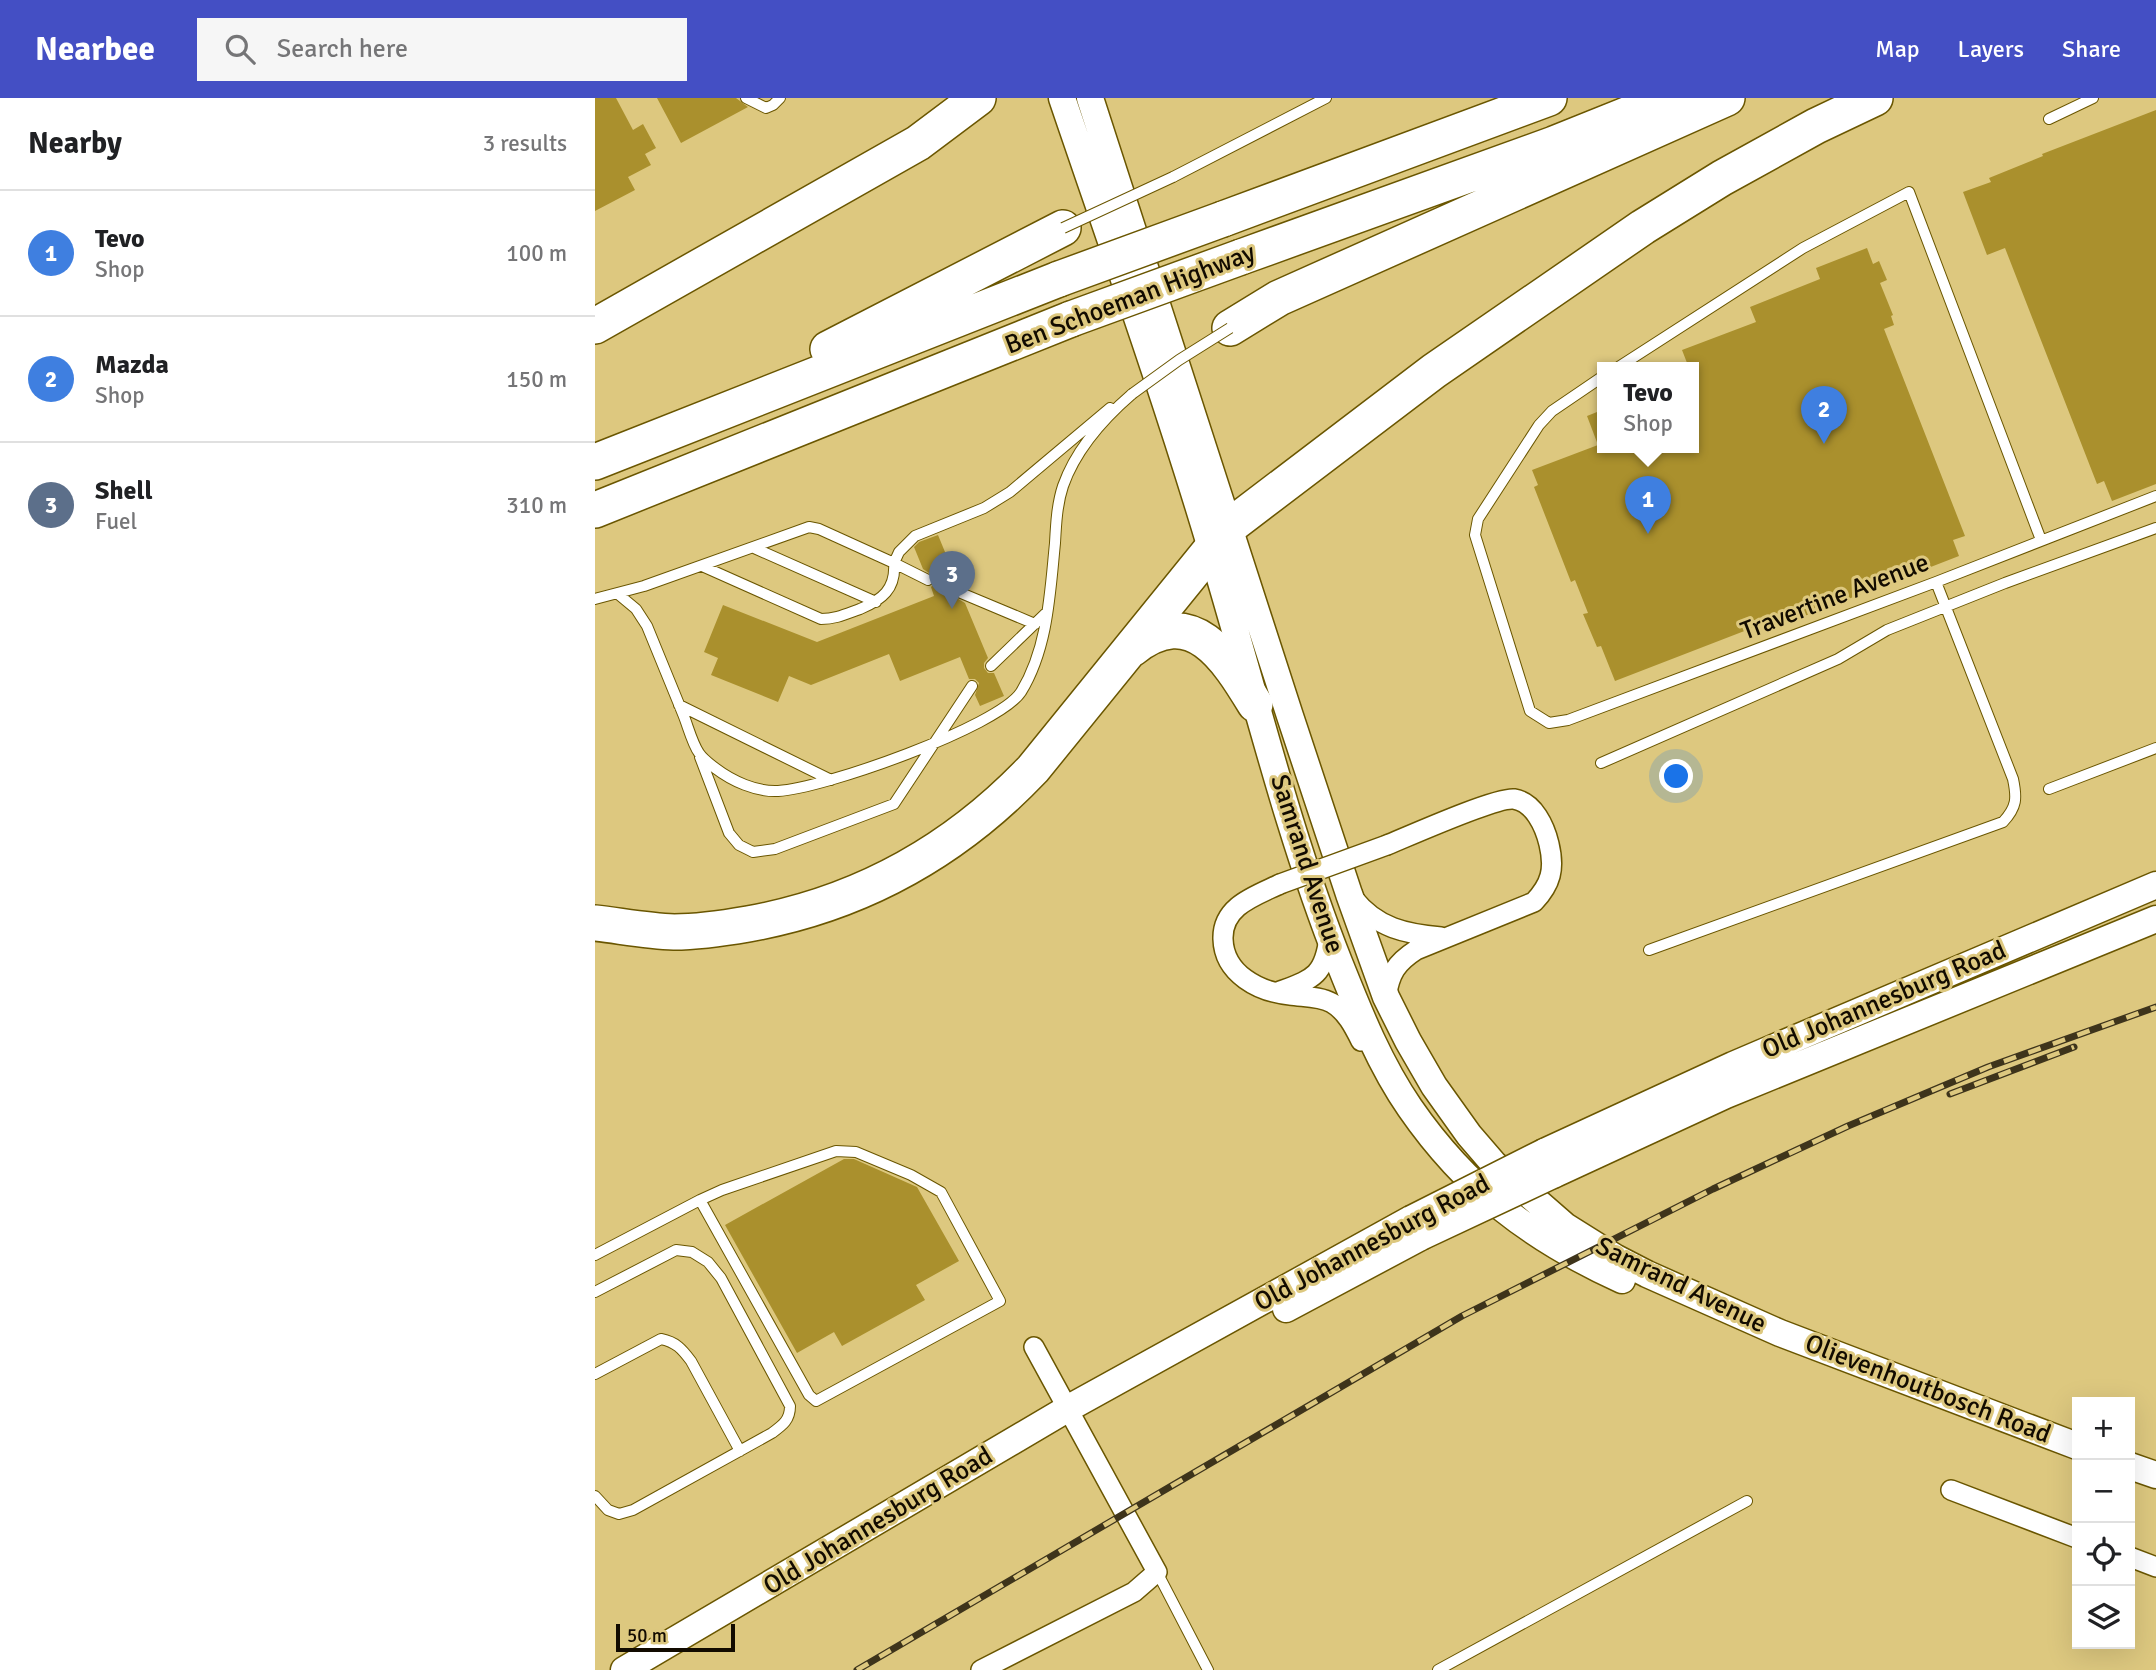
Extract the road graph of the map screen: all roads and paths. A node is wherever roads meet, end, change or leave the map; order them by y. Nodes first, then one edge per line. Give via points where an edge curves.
1 (746, 98) edge
2 (780, 98) edge
3 (978, 98) edge
4 (1062, 98) edge
5 (1090, 98) edge
6 (1312, 98) edge
7 (1326, 98) edge
8 (1549, 98) edge
9 (1669, 98) edge
10 (1727, 98) edge
11 (1875, 98) edge
12 (2093, 98) edge
13 (2049, 119) dead end
14 (1259, 131) junction
15 (1063, 228) joint
16 (595, 327) edge
17 (1230, 328) joint
18 (1625, 362) edge
19 (1597, 380) edge
20 (1132, 394) junction
21 (713, 415) junction
22 (595, 462) edge
23 (2156, 496) edge
24 (595, 510) edge
25 (2156, 528) edge
26 (1221, 537) junction
27 (2041, 540) junction
28 (754, 548) junction
29 (894, 563) junction
30 (702, 566) junction
31 (928, 580) dead end
32 (1936, 582) junction
33 (961, 593) dead end
34 (618, 594) junction
35 (595, 599) edge
36 (876, 602) junction
37 (1945, 606) junction
38 (1049, 609) junction
39 (1035, 625) junction
40 (1121, 658) junction
41 (991, 666) dead end
42 (972, 686) dead end
43 (1255, 704) junction
44 (679, 705) junction
45 (932, 743) junction
46 (2156, 748) edge
47 (699, 753) junction
48 (1601, 763) dead end
49 (831, 780) junction
50 (2049, 789) dead end
51 (2156, 885) edge
52 (1349, 894) junction
53 (2156, 919) edge
54 (595, 923) edge
55 (1329, 936) junction
56 (1449, 938) junction
57 (1649, 950) dead end
58 (1277, 992) junction
59 (1386, 996) junction
60 (1409, 1107) junction
61 (1549, 1164) junction
62 (700, 1200) junction
63 (595, 1255) edge
64 (595, 1292) edge
65 (1780, 1333) junction
66 (1034, 1347) dead end
67 (595, 1374) edge
68 (1071, 1415) junction
69 (2072, 1444) edge
70 (740, 1451) junction
71 (2135, 1468) edge
72 (2156, 1475) edge
73 (1951, 1490) dead end
74 (595, 1496) edge
75 (1747, 1501) dead end
76 (2072, 1536) edge
77 (2135, 1560) edge
78 (2156, 1567) edge
79 (1157, 1572) junction
80 (624, 1670) edge
81 (651, 1670) edge
82 (981, 1670) edge
83 (1208, 1670) edge
84 (1438, 1670) edge

1 - 2 lane via 766,108
3 - 16 highway via 918,143
4 - 26 main road, Samrand Avenue
5 - 26 main road, Samrand Avenue
6 - 14 lane
7 - 14 lane
8 - 21 highway, Ben Schoeman Highway, bridge via 1059,279
9 - 24 highway, Ben Schoeman Highway, bridge via 1554,145 1071,319
10 - 17 highway via 1279,298
11 - 26 highway via 1732,172 1643,227 1434,371
12 - 13 lane
14 - 15 lane, bridge
15 - 21 highway via 839,342
17 - 20 lane, bridge
18 - 27 lane via 1803,247 1909,192
19 - 32 lane, Travertine Avenue via 1539,425 1478,519 1475,535 1530,711 1549,723 1569,720
20 - 29 lane via 996,501 915,536
20 - 38 lane via 1087,441 1063,486
21 - 22 highway, Ben Schoeman Highway
23 - 27 lane, Travertine Avenue
25 - 37 lane
26 - 40 highway
26 - 43 main road, Samrand Avenue
26 - 52 main road, Samrand Avenue
27 - 32 lane, Travertine Avenue
28 - 29 lane via 809,527
28 - 30 lane
28 - 36 lane
29 - 31 lane
29 - 36 lane via 891,587
30 - 34 lane
30 - 36 lane via 821,619 838,618
32 - 37 lane
33 - 39 lane
34 - 35 lane
34 - 44 lane via 647,626
37 - 48 lane via 1887,629 1838,659
37 - 57 lane via 2013,779 2017,801 2011,814 2003,822
38 - 39 lane
38 - 45 lane via 1019,695 983,719
39 - 41 lane
40 - 43 highway via 1144,640 1184,632 1217,649
40 - 54 highway via 1004,800 969,829 872,887 781,918 728,928 675,932
42 - 45 lane
43 - 55 main road, Samrand Avenue
44 - 47 lane
44 - 49 lane
45 - 47 lane via 894,804 764,852 739,845 729,833
45 - 49 lane
46 - 50 lane
47 - 49 lane via 724,775 757,788 799,789
51 - 61 main road, Old Johannesburg Road via 1733,1065
52 - 56 street via 1387,927
52 - 59 main road, Samrand Avenue
53 - 61 main road, Old Johannesburg Road
55 - 58 street via 1326,959 1317,974
55 - 60 main road, Samrand Avenue via 1369,1037
56 - 58 street, bridge via 1534,902 1550,881 1553,869 1546,831 1532,809 1515,799 1493,803 1240,903 1223,930 1228,960 1237,974
56 - 59 street via 1401,959 1389,979
58 - 60 street via 1325,1000 1343,1012
59 - 65 main road, Samrand Avenue via 1434,1086 1494,1164 1527,1194 1565,1226 1616,1258
60 - 65 main road, Samrand Avenue via 1466,1178 1507,1214 1556,1246 1669,1299
61 - 68 main road, Old Johannesburg Road, bridge via 1416,1228
62 - 62 lane via 809,1395 817,1401 1000,1301 941,1192 856,1152 836,1151
62 - 63 lane
64 - 70 lane via 676,1250 692,1252 708,1262 790,1406 785,1423
65 - 69 main road, Olievenhoutbosch Road
66 - 68 street
67 - 70 lane via 661,1339 672,1341 691,1361
68 - 79 street
68 - 80 main road, Old Johannesburg Road
68 - 81 main road, Old Johannesburg Road
70 - 74 lane via 626,1512 608,1510
71 - 72 main road
73 - 76 street
75 - 84 lane
77 - 78 street
79 - 82 street via 1134,1592
79 - 83 lane

